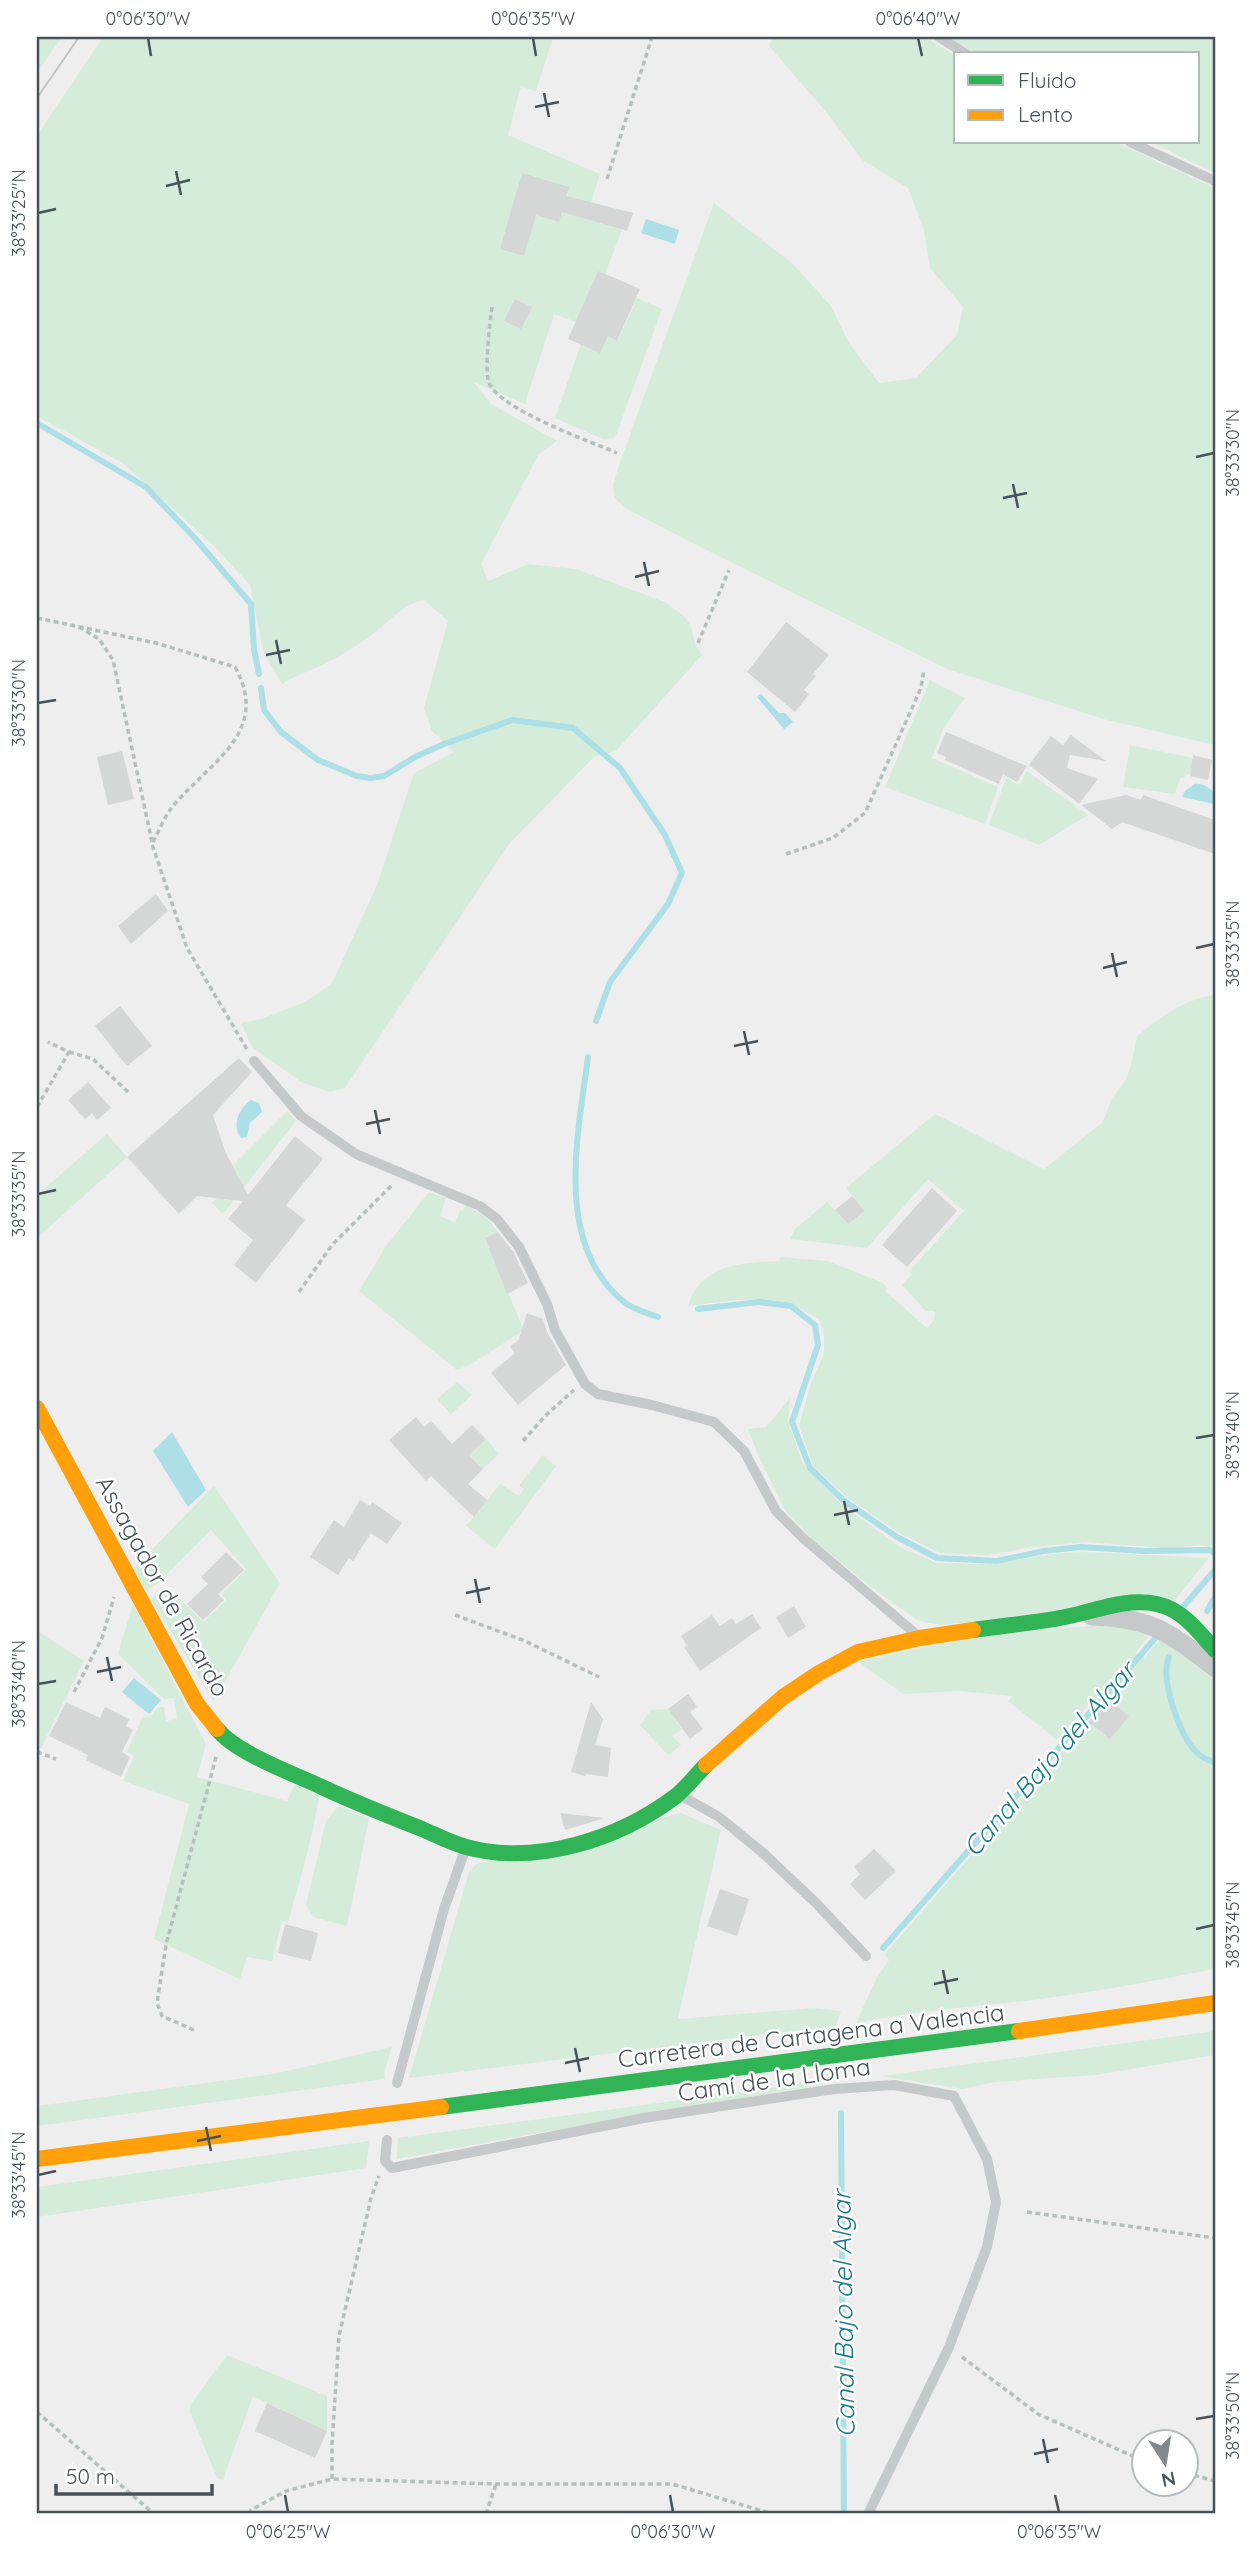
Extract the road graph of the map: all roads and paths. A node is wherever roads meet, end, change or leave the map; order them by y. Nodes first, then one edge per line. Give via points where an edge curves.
1 (652, 37) edge
2 (939, 37) edge
3 (963, 52) edge
4 (1134, 144) edge
5 (607, 179) dead end
6 (1215, 181) edge
7 (492, 307) dead end
8 (617, 453) dead end
9 (729, 570) dead end
10 (37, 618) edge
11 (77, 626) junction
12 (698, 643) dead end
13 (924, 668) dead end
14 (152, 844) junction
15 (786, 854) dead end
16 (48, 1042) dead end
17 (69, 1052) junction
18 (254, 1061) joint
19 (128, 1092) dead end
20 (37, 1107) edge
21 (401, 1172) junction
22 (299, 1292) dead end
23 (585, 1384) junction
24 (37, 1408) edge
25 (523, 1441) dead end
26 (126, 1572) junction
27 (455, 1615) dead end
28 (1070, 1616) junction
29 (920, 1638) junction
30 (1215, 1650) edge
31 (1215, 1668) edge
32 (599, 1677) dead end
33 (74, 1692) dead end
34 (222, 1734) junction
35 (37, 1752) edge
36 (56, 1759) dead end
37 (679, 1794) junction
38 (466, 1847) junction
39 (866, 1956) dead end
40 (1215, 2003) edge
41 (194, 2031) dead end
42 (397, 2083) dead end
43 (387, 2140) dead end
44 (37, 2159) edge
45 (385, 2161) junction
46 (1027, 2212) dead end
47 (1215, 2238) edge
48 (949, 2347) junction
49 (37, 2412) edge
50 (1130, 2455) edge
51 (332, 2479) junction
52 (496, 2484) junction
53 (154, 2514) edge
54 (249, 2514) edge
55 (486, 2514) edge
56 (773, 2514) edge
57 (868, 2514) edge

1 - 5 path
2 - 3 lane
4 - 6 lane
7 - 8 path via 488,381 500,398
9 - 12 path
10 - 11 path
11 - 14 path via 99,639 113,660
11 - 14 path via 235,667 245,685 242,728 230,748 170,810
13 - 15 path via 921,688 865,813 834,838
14 - 18 path via 187,948
16 - 17 path
17 - 19 path via 93,1059
17 - 20 path
18 - 21 lane via 301,1116 356,1154
21 - 22 path via 332,1245
21 - 23 lane via 480,1206 497,1219 519,1247 555,1330
23 - 25 path
23 - 29 lane via 598,1394 714,1422 744,1451 776,1511
24 - 26 main road, Assagador de Ricardo
26 - 33 path via 117,1577 102,1638
26 - 34 main road, Assagador de Ricardo via 197,1704
27 - 32 path via 525,1641
28 - 29 main road, Assagador de Ricardo
28 - 30 main road, Assagador de Ricardo via 1099,1607 1148,1602 1171,1609
28 - 31 street, Assagador de Ricardo via 1139,1620 1160,1628
29 - 37 main road, Assagador de Ricardo via 858,1652 819,1673 743,1730
34 - 38 main road, Assagador de Ricardo via 269,1763
34 - 41 path via 166,1945 157,2003 162,2016
35 - 36 path
37 - 38 main road, Assagador de Ricardo via 644,1818 607,1835 560,1848 512,1854
37 - 39 lane via 719,1817 762,1853
38 - 42 lane via 444,1909
40 - 44 main road, Carretera de Cartagena a Valencia
43 - 45 lane
45 - 48 lane, Camí de la Lloma via 392,2168 644,2118 834,2090 894,2085 954,2096 987,2159 996,2202 987,2246
45 - 51 path via 371,2198 339,2336
46 - 47 path
48 - 50 path via 1038,2414
48 - 57 lane
49 - 53 path
51 - 52 path
51 - 54 path via 286,2491
52 - 55 path
52 - 56 path via 672,2484

